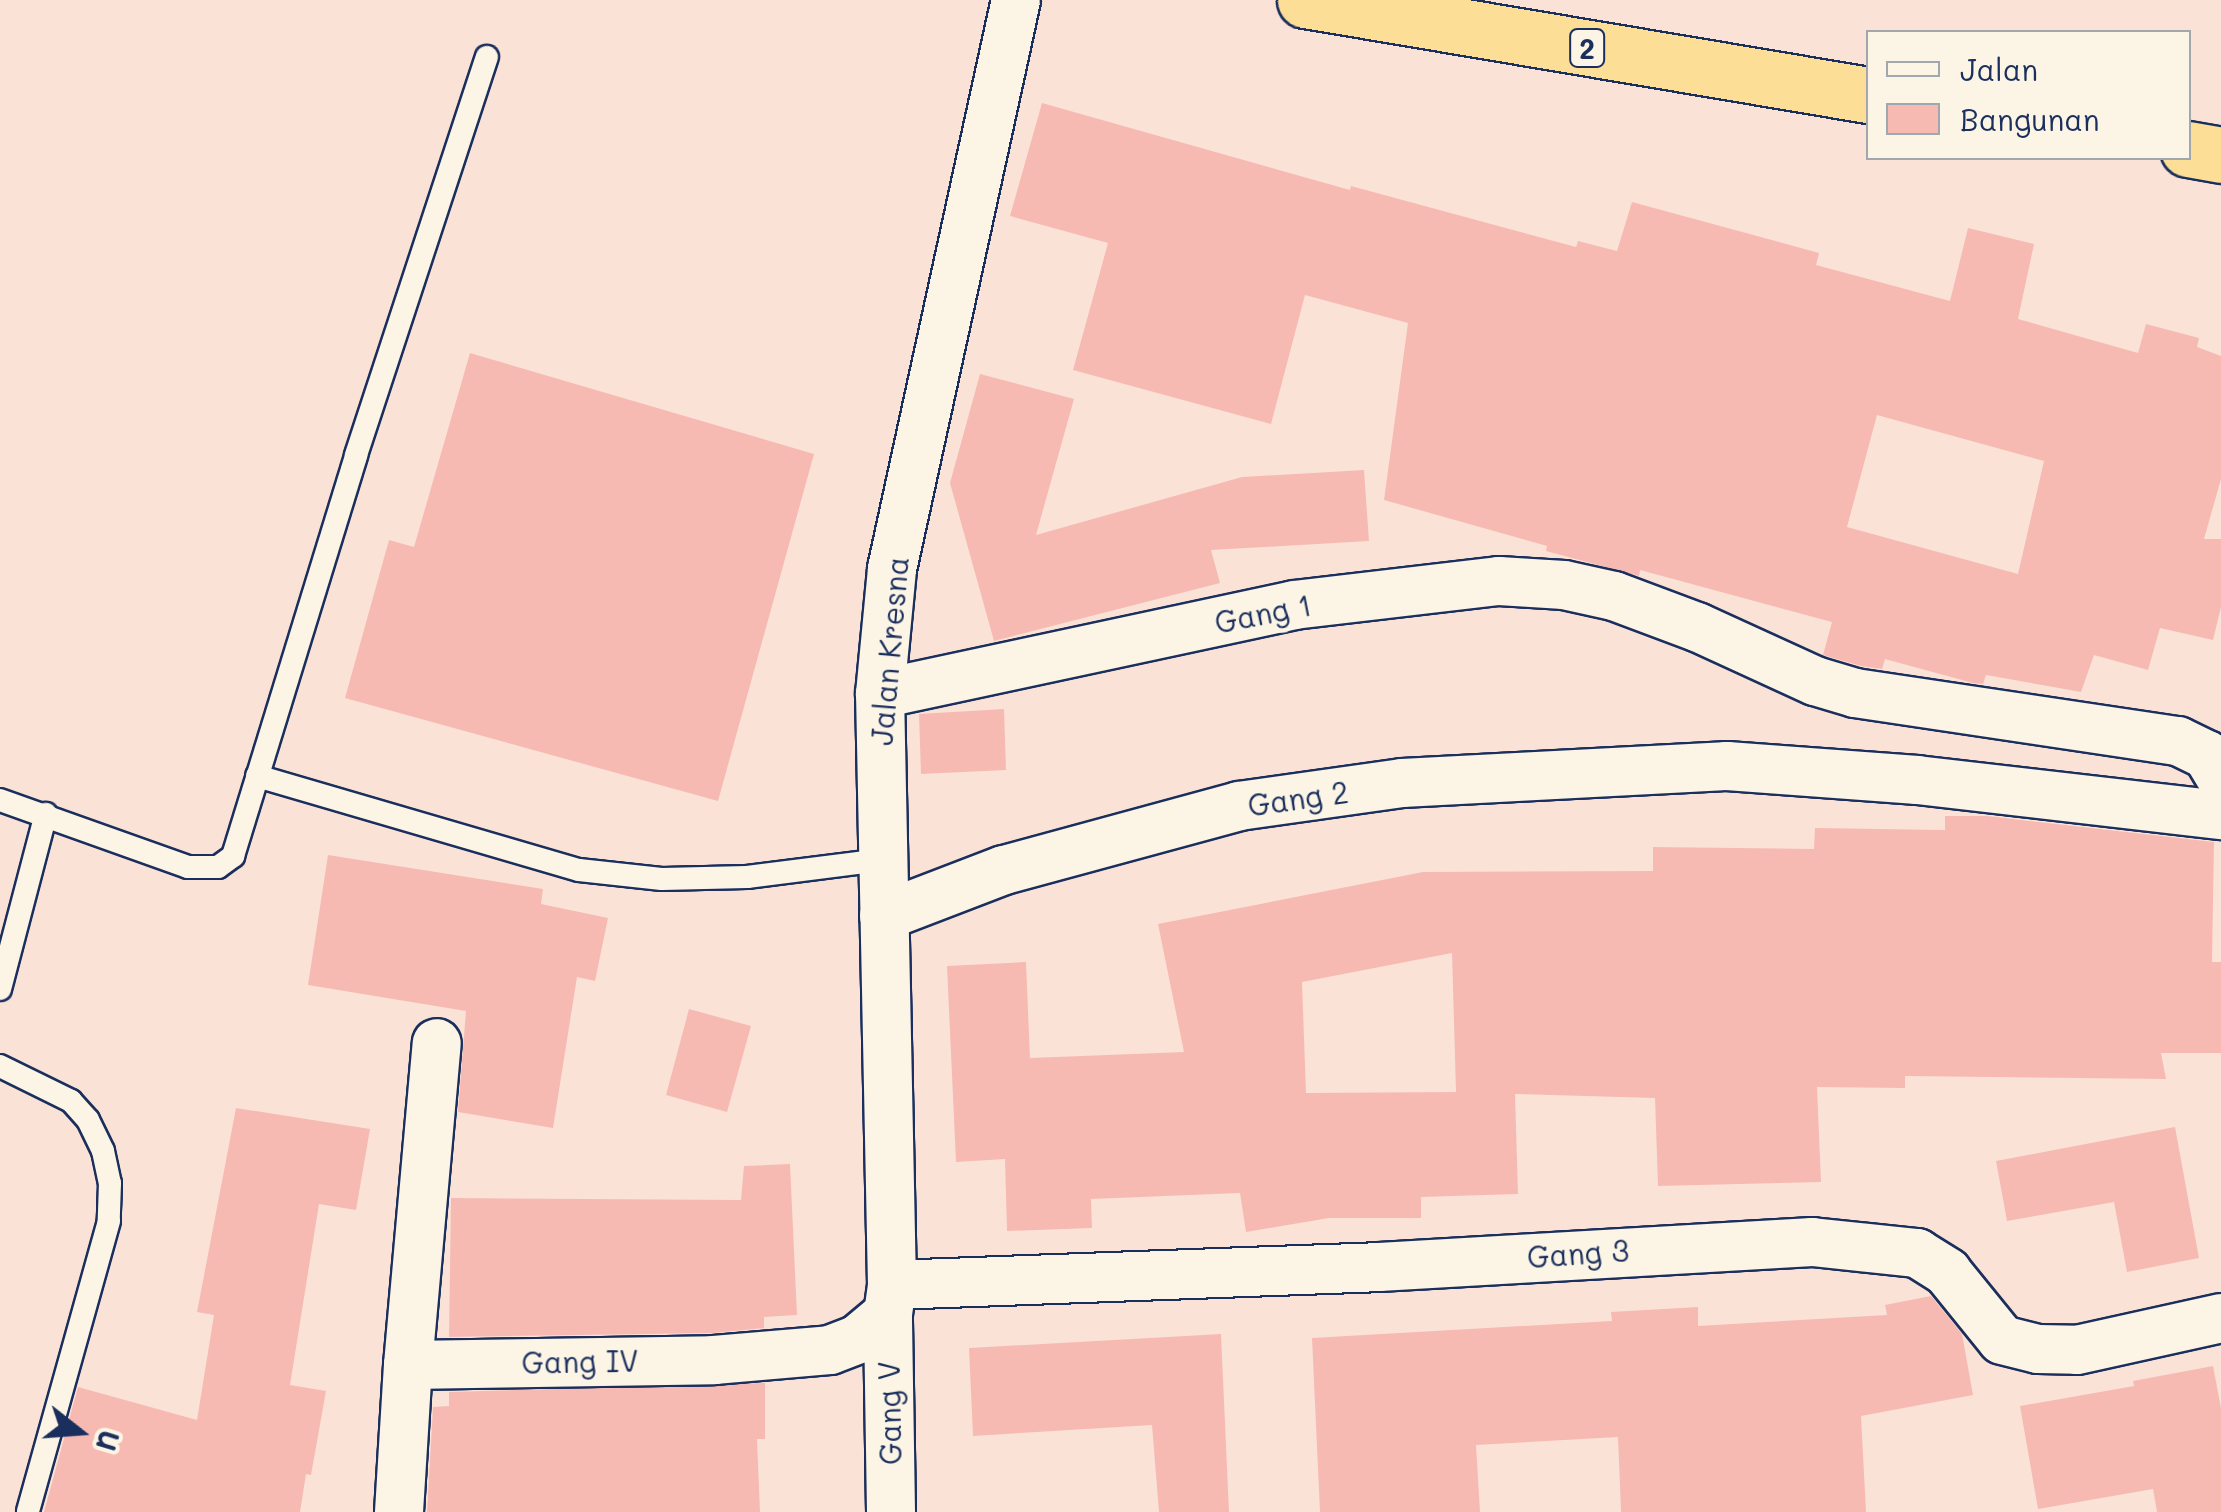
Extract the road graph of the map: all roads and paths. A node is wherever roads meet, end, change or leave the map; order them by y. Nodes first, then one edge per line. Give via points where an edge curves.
1 (1016, 0) edge
2 (1304, 0) edge
3 (487, 57) dead end
4 (1866, 95) edge
5 (2191, 150) edge
6 (2221, 155) edge
7 (880, 694) junction
8 (256, 776) junction
9 (2221, 778) edge
10 (0, 800) edge
11 (46, 814) junction
12 (2221, 814) edge
13 (882, 860) junction
14 (884, 916) junction
15 (0, 989) edge
16 (438, 1042) dead end
17 (0, 1066) edge
18 (890, 1299) junction
19 (2221, 1318) edge
20 (408, 1365) junction
21 (28, 1512) edge
22 (399, 1512) edge
23 (891, 1512) edge

1 - 7 street, Jalan Kresna via 892,569
2 - 4 highway, 2
3 - 8 lane
5 - 6 highway
7 - 9 street, Gang 1 via 1294,605 1499,581 1564,586 1649,608 1855,693 2178,741 2207,755
7 - 13 street, Jalan Kresna
8 - 11 lane via 233,856 218,867 171,862
8 - 13 lane via 579,870 662,879
10 - 11 lane
11 - 15 lane
12 - 14 street, Gang 2 via 1727,766 1402,783 1239,806 1004,870
13 - 14 street, Jalan Kresna
14 - 18 street, Jalan Kresna
16 - 20 street
17 - 21 lane via 72,1100 103,1151 110,1183 109,1222
18 - 19 street, Gang 3 via 1812,1242 1917,1253 1947,1272 2002,1340 2038,1349 2077,1350
18 - 20 street, Gang IV via 858,1339 830,1350 714,1360
18 - 23 street, Gang V
20 - 22 street

